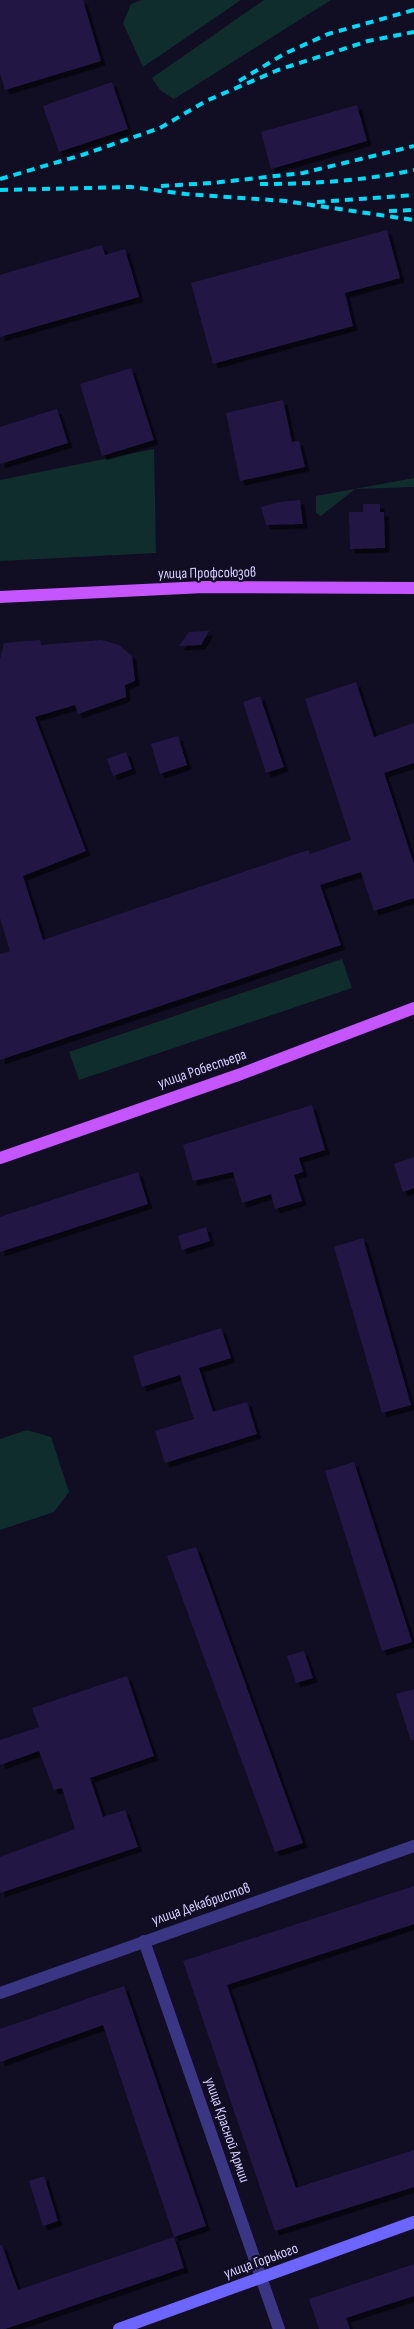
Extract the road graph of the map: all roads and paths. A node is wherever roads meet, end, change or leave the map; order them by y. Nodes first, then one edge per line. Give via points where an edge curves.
1 (414, 588) edge
2 (0, 597) edge
3 (410, 1011) edge
4 (0, 1158) edge
5 (414, 1846) edge
6 (144, 1941) junction
7 (0, 1993) edge
8 (414, 2222) edge
9 (262, 2278) junction
10 (119, 2329) edge
11 (279, 2329) edge

1 - 2 main road, улица Профсоюзов via 204,587
3 - 4 main road, улица Робеспьера
5 - 6 street, улица Декабристов
6 - 7 street, улица Декабристов
6 - 9 street, улица Красной Армии
8 - 9 main road, улица Горького
9 - 10 main road, улица Горького
9 - 11 street, улица Красной Армии

